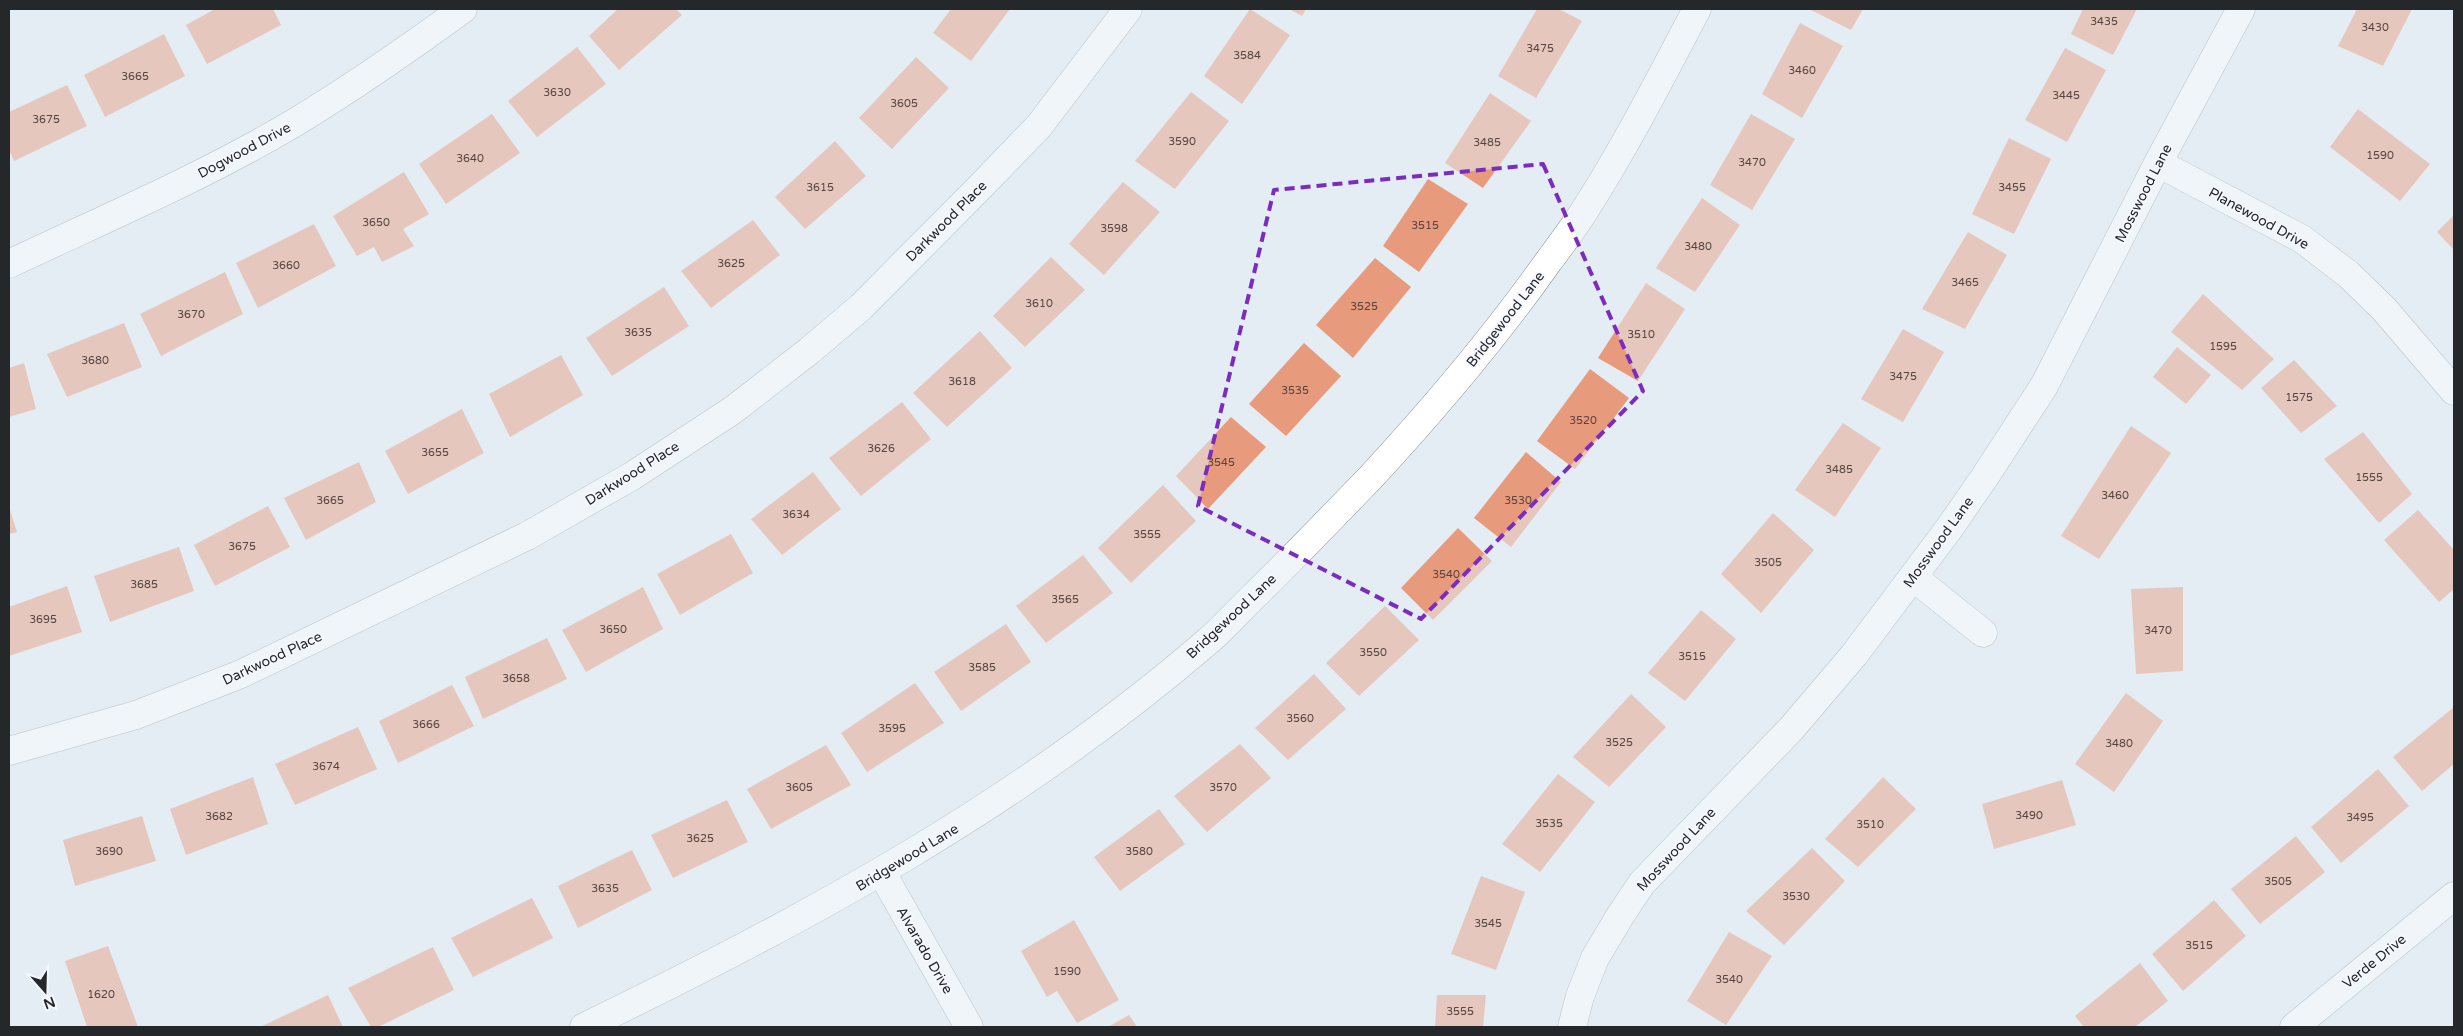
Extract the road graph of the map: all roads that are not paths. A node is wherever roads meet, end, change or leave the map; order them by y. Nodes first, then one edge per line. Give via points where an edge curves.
1 (463, 9) edge
2 (1128, 9) edge
3 (1697, 9) edge
4 (2242, 9) edge
5 (2158, 163) junction
6 (9, 264) edge
7 (2454, 391) edge
8 (1913, 577) junction
9 (1983, 633) dead end
10 (9, 751) edge
11 (882, 873) junction
12 (2454, 896) edge
13 (584, 1027) edge
14 (969, 1027) edge
15 (1572, 1027) edge
16 (2294, 1027) edge

1 - 6 street, Dogwood Drive via 383,67 293,124 187,180
2 - 10 street, Darkwood Place via 1039,126 862,307 733,410 632,476 527,536 241,674 136,715
3 - 11 street, Bridgewood Lane via 1587,207 1522,299 1458,380 1391,455 1307,544 1209,640 1084,741 979,814
4 - 5 street, Mosswood Lane
5 - 7 street, Planewood Drive via 2302,239 2348,274 2384,308
5 - 8 street, Mosswood Lane via 2044,386 1984,478
8 - 9 street
8 - 15 street, Mosswood Lane via 1854,655 1791,729 1642,883 1596,958 1580,996
11 - 13 street, Bridgewood Lane via 693,975
11 - 14 street, Alvarado Drive
12 - 16 street, Verde Drive

